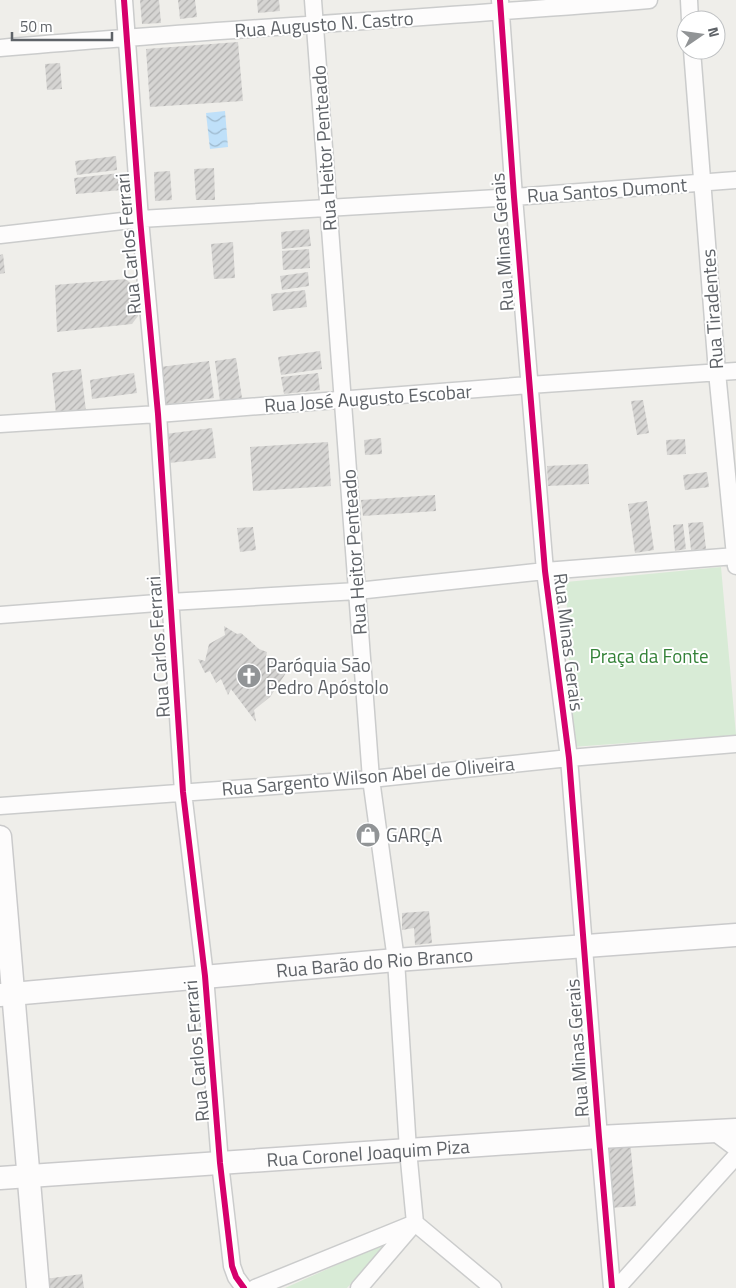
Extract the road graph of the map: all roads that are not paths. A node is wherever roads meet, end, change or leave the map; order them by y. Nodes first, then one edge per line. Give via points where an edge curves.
1 (124, 0) edge
2 (313, 0) edge
3 (649, 0) edge
4 (501, 6) edge
5 (315, 25) junction
6 (126, 37) junction
7 (0, 48) edge
8 (693, 60) edge
9 (736, 180) edge
10 (703, 183) junction
11 (514, 198) junction
12 (329, 209) junction
13 (140, 219) junction
14 (0, 235) edge
15 (736, 371) edge
16 (717, 372) junction
17 (528, 385) junction
18 (343, 400) junction
19 (158, 414) junction
20 (0, 424) edge
21 (736, 560) edge
22 (545, 571) junction
23 (357, 591) junction
24 (170, 602) junction
25 (0, 615) edge
26 (736, 744) edge
27 (568, 758) junction
28 (371, 778) junction
29 (183, 792) junction
30 (0, 806) edge
31 (0, 837) edge
32 (736, 935) edge
33 (584, 946) junction
34 (396, 960) junction
35 (205, 976) junction
36 (7, 995) edge
37 (736, 1130) edge
38 (714, 1131) junction
39 (599, 1137) junction
40 (736, 1148) edge
41 (408, 1150) junction
42 (736, 1156) edge
43 (220, 1163) junction
44 (29, 1176) junction
45 (0, 1178) edge
46 (415, 1223) junction
47 (38, 1288) edge
48 (244, 1288) edge
49 (255, 1288) edge
50 (358, 1288) edge
51 (493, 1288) edge
52 (612, 1288) edge
53 (617, 1288) edge

1 - 6 street, Rua Carlos Ferrari
2 - 5 street, Rua Heitor Penteado
3 - 4 street, Rua Augusto N. Castro
4 - 5 street, Rua Augusto N. Castro
4 - 11 street, Rua Minas Gerais
5 - 6 street, Rua Augusto N. Castro
5 - 12 street, Rua Heitor Penteado
6 - 7 street, Rua Augusto N. Castro
6 - 13 street, Rua Carlos Ferrari
8 - 10 street, Rua Tiradentes
9 - 10 street, Rua Santos Dumont
10 - 11 street, Rua Santos Dumont
10 - 16 street, Rua Tiradentes
11 - 12 street, Rua Santos Dumont
11 - 17 street, Rua Minas Gerais
12 - 13 street, Rua Santos Dumont
12 - 18 street, Rua Heitor Penteado
13 - 14 street, Rua Santos Dumont
13 - 19 street, Rua Carlos Ferrari
15 - 16 street, Rua José Augusto Escobar
16 - 17 street, Rua José Augusto Escobar
16 - 21 street, Rua Tiradentes
17 - 18 street, Rua José Augusto Escobar
17 - 22 street, Rua Minas Gerais
18 - 19 street, Rua José Augusto Escobar
18 - 23 street, Rua Heitor Penteado
19 - 20 street, Rua José Augusto Escobar
19 - 24 street, Rua Carlos Ferrari
21 - 22 street
22 - 23 street
22 - 27 street, Rua Minas Gerais
23 - 24 street
23 - 28 street, Rua Heitor Penteado
24 - 25 street
24 - 29 street, Rua Carlos Ferrari
26 - 27 street, Rua Sargento Wilson Abel de Oliveira
27 - 28 street, Rua Sargento Wilson Abel de Oliveira
27 - 33 street, Rua Minas Gerais
28 - 29 street, Rua Sargento Wilson Abel de Oliveira
28 - 34 street, Rua Heitor Penteado
29 - 30 street, Rua Sargento Wilson Abel de Oliveira
29 - 35 street, Rua Carlos Ferrari
31 - 36 main road
32 - 33 main road, Rua Barão do Rio Branco
33 - 34 main road, Rua Barão do Rio Branco
33 - 39 street, Rua Minas Gerais
34 - 35 main road, Rua Barão do Rio Branco
34 - 41 street, Rua Heitor Penteado
35 - 36 main road, Rua Barão do Rio Branco
35 - 43 street, Rua Carlos Ferrari
36 - 44 main road
37 - 38 main road, Rua Coronel Joaquim Piza
38 - 39 main road, Rua Coronel Joaquim Piza
38 - 40 street
39 - 41 main road, Rua Coronel Joaquim Piza
39 - 52 street, Rua Minas Gerais
41 - 43 main road, Rua Coronel Joaquim Piza
41 - 46 street, Rua Heitor Penteado
42 - 53 street
43 - 44 main road, Rua Coronel Joaquim Piza
43 - 48 street, Rua Carlos Ferrari via 232,1266
44 - 45 main road, Rua Coronel Joaquim Piza
44 - 47 main road
46 - 49 street
46 - 50 street
46 - 51 street

